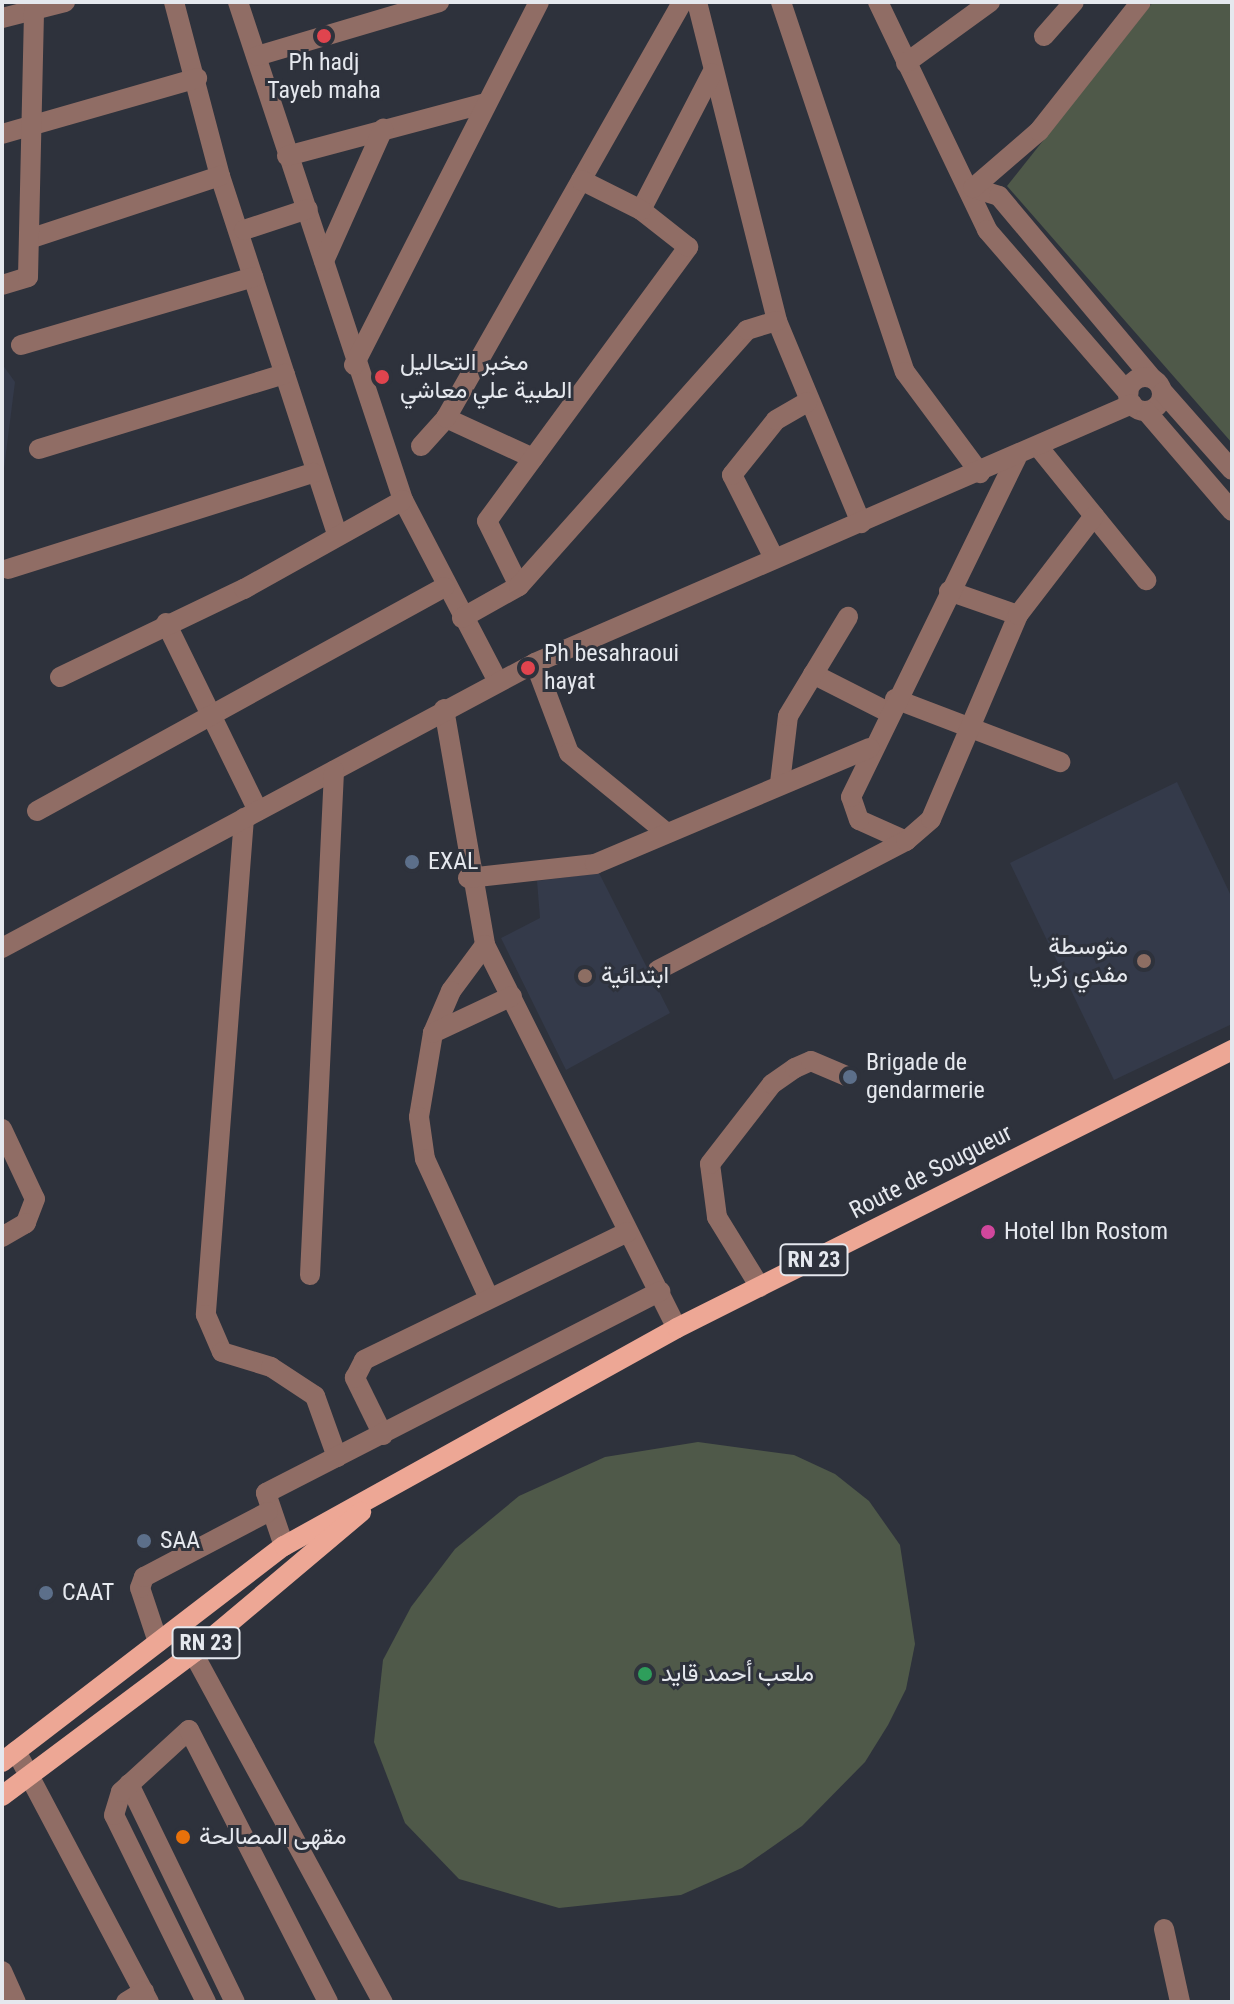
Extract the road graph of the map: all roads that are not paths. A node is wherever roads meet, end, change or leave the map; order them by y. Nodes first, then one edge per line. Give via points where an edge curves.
1 (65, 2) edge
2 (174, 2) edge
3 (238, 2) edge
4 (439, 2) edge
5 (539, 2) edge
6 (682, 2) edge
7 (697, 2) edge
8 (878, 2) edge
9 (990, 2) edge
10 (1074, 2) edge
11 (1141, 2) edge
12 (788, 4) edge
13 (34, 11) junction
14 (2, 18) edge
15 (1044, 36) dead end
16 (257, 56) junction
17 (906, 63) junction
18 (712, 73) junction
19 (197, 78) junction
20 (486, 103) junction
21 (30, 128) junction
22 (383, 129) junction
23 (2, 134) edge
24 (287, 156) junction
25 (220, 176) junction
26 (581, 180) junction
27 (973, 188) junction
28 (308, 209) junction
29 (641, 210) junction
30 (244, 230) junction
31 (29, 239) junction
32 (324, 261) junction
33 (253, 277) junction
34 (2, 285) edge
35 (777, 321) junction
36 (21, 345) dead end
37 (354, 365) junction
38 (285, 374) junction
39 (1157, 385) junction
40 (807, 402) junction
41 (1135, 403) junction
42 (446, 418) junction
43 (421, 446) dead end
44 (39, 449) dead end
45 (1040, 449) junction
46 (1017, 457) junction
47 (533, 458) junction
48 (1232, 470) edge
49 (313, 473) junction
50 (980, 473) junction
51 (403, 500) junction
52 (1232, 511) edge
53 (1094, 516) junction
54 (861, 523) junction
55 (337, 533) junction
56 (774, 558) junction
57 (8, 569) dead end
58 (1146, 580) dead end
59 (519, 586) junction
60 (444, 587) junction
61 (949, 591) junction
62 (1018, 615) junction
63 (848, 617) dead end
64 (462, 618) junction
65 (166, 623) junction
66 (535, 663) junction
67 (813, 674) junction
68 (60, 677) dead end
69 (498, 682) junction
70 (892, 706) junction
71 (211, 709) junction
72 (444, 709) junction
73 (969, 728) junction
74 (870, 748) junction
75 (1060, 762) dead end
76 (334, 771) junction
77 (780, 783) junction
78 (37, 811) dead end
79 (251, 814) junction
80 (663, 830) junction
81 (906, 841) junction
82 (468, 878) junction
83 (485, 945) junction
84 (2, 948) edge
85 (658, 970) dead end
86 (512, 996) junction
87 (433, 1033) junction
88 (1232, 1050) edge
89 (847, 1076) dead end
90 (2, 1129) edge
91 (628, 1232) junction
92 (2, 1237) edge
93 (310, 1275) dead end
94 (760, 1287) junction
95 (660, 1291) junction
96 (489, 1298) junction
97 (677, 1328) junction
98 (383, 1435) junction
99 (337, 1457) junction
100 (401, 1479) junction
101 (268, 1512) junction
102 (284, 1546) junction
103 (179, 1627) junction
104 (158, 1642) junction
105 (196, 1651) junction
106 (9, 1757) edge
107 (29, 1774) junction
108 (129, 1784) junction
109 (2, 1796) edge
110 (1164, 1929) dead end
111 (2, 1971) edge
112 (140, 1998) edge
113 (16, 2002) edge
114 (206, 2002) edge
115 (235, 2002) edge
116 (328, 2002) edge
117 (383, 2002) edge
118 (1180, 2002) edge

1 - 13 street
2 - 19 street
3 - 16 street
4 - 16 street
5 - 20 street
6 - 26 street
7 - 18 street
8 - 17 street
9 - 17 street
10 - 15 street
11 - 27 street via 1039,131
12 - 50 street via 905,372
13 - 14 street
13 - 21 street
16 - 24 street
17 - 27 street
18 - 29 street
18 - 35 street
19 - 21 street
19 - 25 street
20 - 22 street
20 - 37 street
21 - 23 street
21 - 31 street
22 - 24 street
22 - 32 street
24 - 28 street
25 - 30 street
25 - 31 street
26 - 29 street
26 - 42 street
27 - 39 street via 999,196
27 - 41 street via 987,230
28 - 30 street
28 - 32 street
29 - 47 street via 685,241 687,251
30 - 33 street
31 - 34 street via 28,277
32 - 37 street
33 - 36 street
33 - 38 street
35 - 40 street
35 - 59 street via 747,330
37 - 51 street
38 - 44 street
38 - 49 street
39 - 41 street
39 - 41 street via 1135,379
39 - 48 street
40 - 54 street
40 - 56 street via 776,420 732,475
41 - 45 street
41 - 52 street
42 - 43 street
42 - 47 street
45 - 46 street
45 - 53 street
46 - 50 street
46 - 61 street
47 - 59 street via 487,521
49 - 55 street
49 - 57 street
50 - 54 street
51 - 55 street
51 - 60 street
53 - 58 street
53 - 62 street
54 - 56 street
55 - 65 street via 244,589
56 - 66 street
59 - 64 street
60 - 64 street
60 - 71 street via 307,667
61 - 62 street
61 - 70 street
62 - 73 street
63 - 67 street
64 - 69 street
65 - 68 street
65 - 71 street
66 - 69 street
66 - 80 street via 569,753
67 - 70 street
67 - 77 street via 782,732
69 - 72 street
70 - 73 street
70 - 74 street
71 - 78 street
71 - 79 street
72 - 76 street
72 - 82 street
73 - 75 street
73 - 81 street via 931,819
74 - 77 street
74 - 81 street via 851,809 869,827
76 - 79 street
76 - 93 street
77 - 80 street
79 - 84 street
79 - 99 street via 206,1315 222,1352 271,1367 315,1396
80 - 82 street via 595,864
81 - 85 street
82 - 83 street
83 - 86 street
83 - 87 street via 451,991
86 - 87 street
86 - 91 street
87 - 96 street via 420,1105 425,1159
88 - 94 main road, Route de Sougueur / RN 23
89 - 94 street via 811,1061 795,1068 772,1084 710,1164 717,1217
90 - 92 street via 35,1199 26,1223
91 - 95 street
91 - 96 street
94 - 97 main road, Route de Sougueur / RN 23
95 - 97 street
95 - 98 street
96 - 98 street via 364,1360 355,1378
97 - 100 main road, Route de Sougueur / RN 23
98 - 99 street
99 - 101 street via 266,1493
100 - 102 main road, RN 23
100 - 105 main road, RN 23
101 - 102 street
101 - 104 street via 144,1577 140,1588
102 - 103 main road, RN 23
103 - 104 main road, RN 23
103 - 105 street
104 - 106 main road, RN 23
105 - 107 main road, RN 23
105 - 117 street
106 - 107 street
107 - 109 main road, RN 23
107 - 112 street
108 - 114 street via 114,1815 119,1834
108 - 115 street
108 - 116 street via 184,1731 194,1731
110 - 118 street
111 - 113 street

